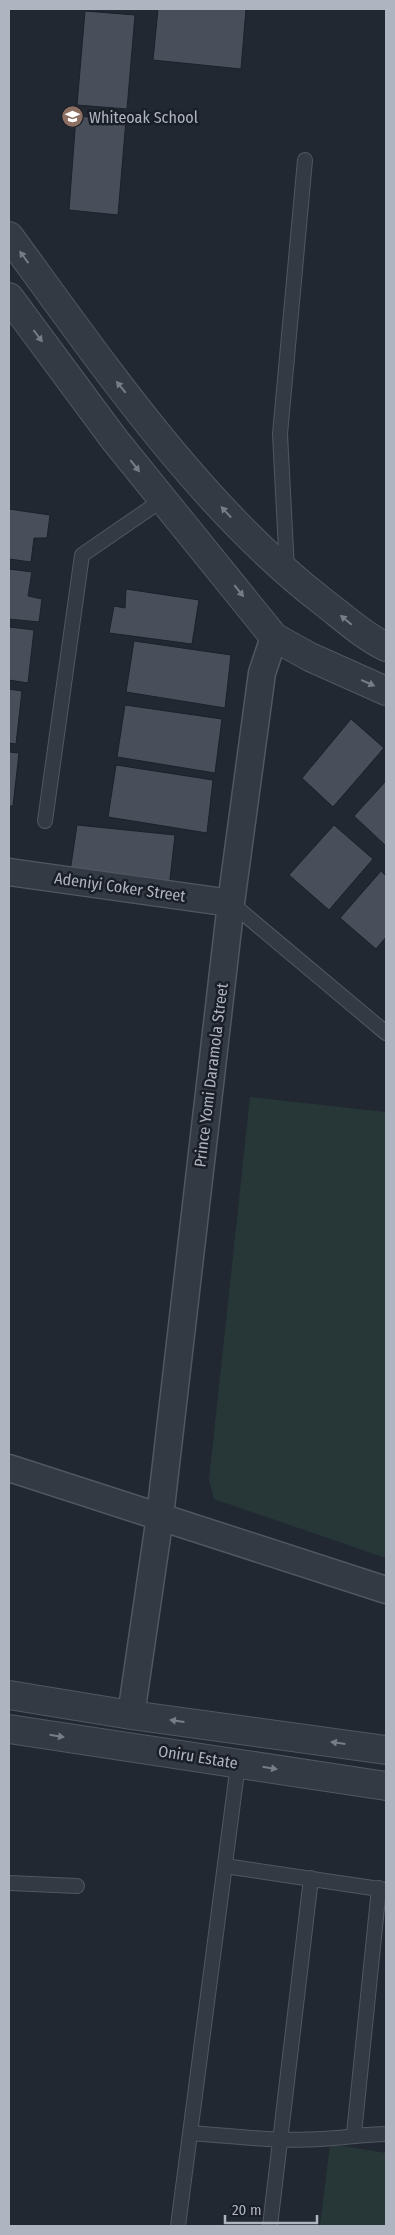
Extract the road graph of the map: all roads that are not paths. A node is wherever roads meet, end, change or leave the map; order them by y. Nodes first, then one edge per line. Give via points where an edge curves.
1 (305, 160) dead end
2 (9, 236) edge
3 (9, 297) edge
4 (162, 500) junction
5 (287, 572) junction
6 (274, 636) junction
7 (386, 647) edge
8 (386, 691) edge
9 (45, 821) dead end
10 (9, 872) edge
11 (231, 903) junction
12 (386, 1033) edge
13 (9, 1468) edge
14 (160, 1516) junction
15 (386, 1590) edge
16 (9, 1695) edge
17 (93, 1709) junction
18 (130, 1715) junction
19 (9, 1729) edge
20 (88, 1741) junction
21 (386, 1750) edge
22 (238, 1764) junction
23 (386, 1786) edge
24 (225, 1866) junction
25 (311, 1878) junction
26 (9, 1883) edge
27 (78, 1886) dead end
28 (383, 1889) edge
29 (190, 2132) junction
30 (354, 2134) junction
31 (386, 2134) edge
32 (280, 2139) junction
33 (178, 2226) edge
34 (270, 2226) edge

1 - 5 lane via 280,434
5 -> 2 street via 214,500 168,445
3 -> 4 street
4 -> 6 street
4 - 9 lane via 82,555
7 -> 5 street via 367,638
6 -> 8 street via 310,657
6 - 11 street, Prince Yomi Daramola Street via 262,673
10 - 11 street, Adeniyi Coker Street
11 - 12 lane
11 - 14 street, Prince Yomi Daramola Street
13 - 14 street
14 - 15 street
14 - 18 street, Prince Yomi Daramola Street
16 - 17 street, Oniru Estate
17 - 18 street, Oniru Estate
17 - 20 lane
21 -> 18 street, Oniru Estate
19 -> 20 street, Oniru Estate
20 - 22 street, Oniru Estate
22 -> 23 street, Oniru Estate
22 - 24 lane
24 - 25 lane
24 - 29 lane
25 - 28 lane
25 - 32 lane
26 - 27 lane
28 - 30 lane
29 - 32 lane
29 - 33 lane
30 - 31 lane
30 - 32 lane via 321,2139
32 - 34 lane

